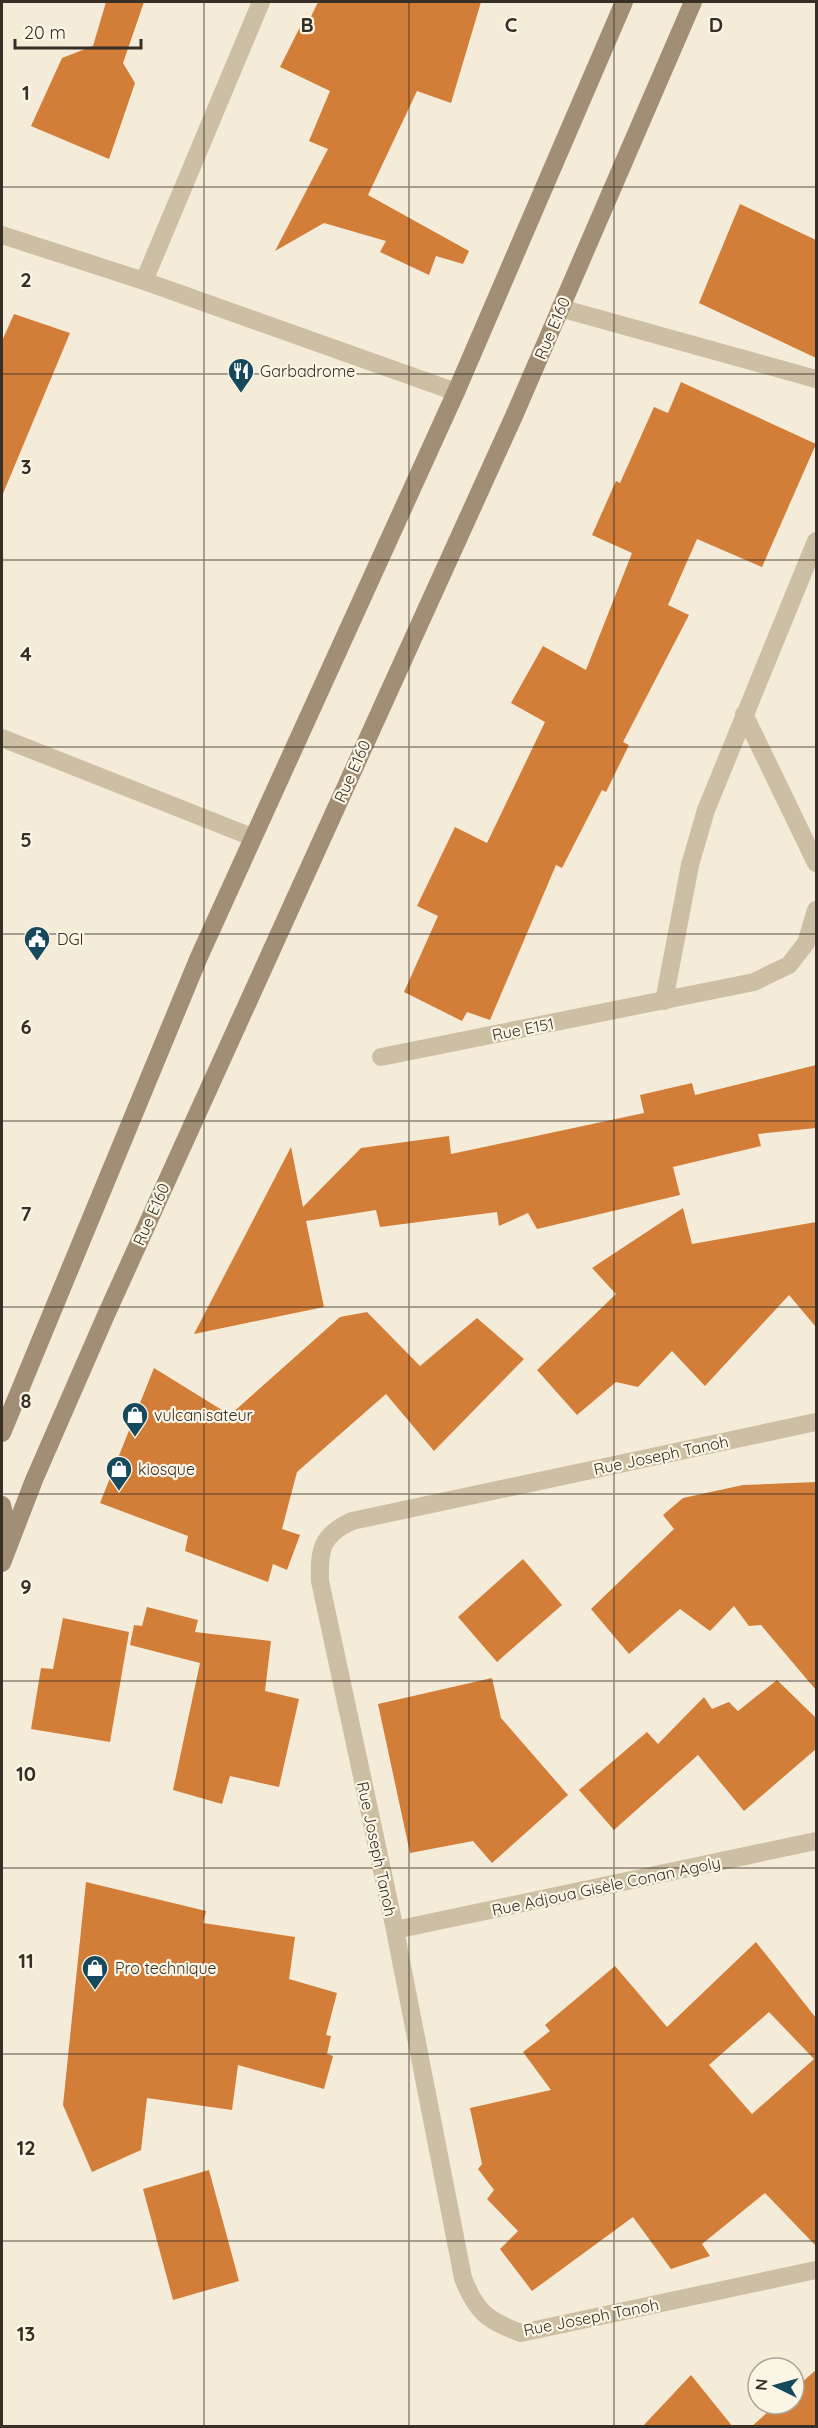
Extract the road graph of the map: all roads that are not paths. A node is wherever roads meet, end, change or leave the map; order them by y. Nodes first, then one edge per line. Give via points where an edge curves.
1 (261, 2) edge
2 (624, 2) edge
3 (693, 2) edge
4 (2, 236) edge
5 (144, 281) junction
6 (560, 308) junction
7 (816, 379) edge
8 (456, 392) junction
9 (816, 541) edge
10 (744, 714) junction
11 (2, 738) edge
12 (252, 837) junction
13 (816, 863) edge
14 (816, 910) edge
15 (664, 1001) junction
16 (381, 1057) dead end
17 (816, 1422) edge
18 (2, 1433) edge
19 (2, 1505) edge
20 (10, 1540) junction
21 (2, 1563) edge
22 (816, 1841) edge
23 (395, 1930) junction
24 (816, 2270) edge

1 - 5 street
2 - 8 street
3 - 6 street, Rue E160
4 - 5 street
5 - 8 street
6 - 7 street
6 - 20 street, Rue E160 via 110,1304
8 - 12 street
9 - 10 street
10 - 13 street
10 - 15 street via 706,810 690,865
11 - 12 street
12 - 18 street via 173,1017
14 - 15 street, Rue E151 via 806,943 789,965 754,982
15 - 16 street, Rue E151
17 - 23 street, Rue Joseph Tanoh via 352,1521 334,1529 322,1546 320,1581
19 - 20 street
20 - 21 street, Rue E160
22 - 23 street, Rue Adjoua Gisèle Conan Agoly
23 - 24 street, Rue Joseph Tanoh via 463,2278 472,2302 494,2323 521,2333

